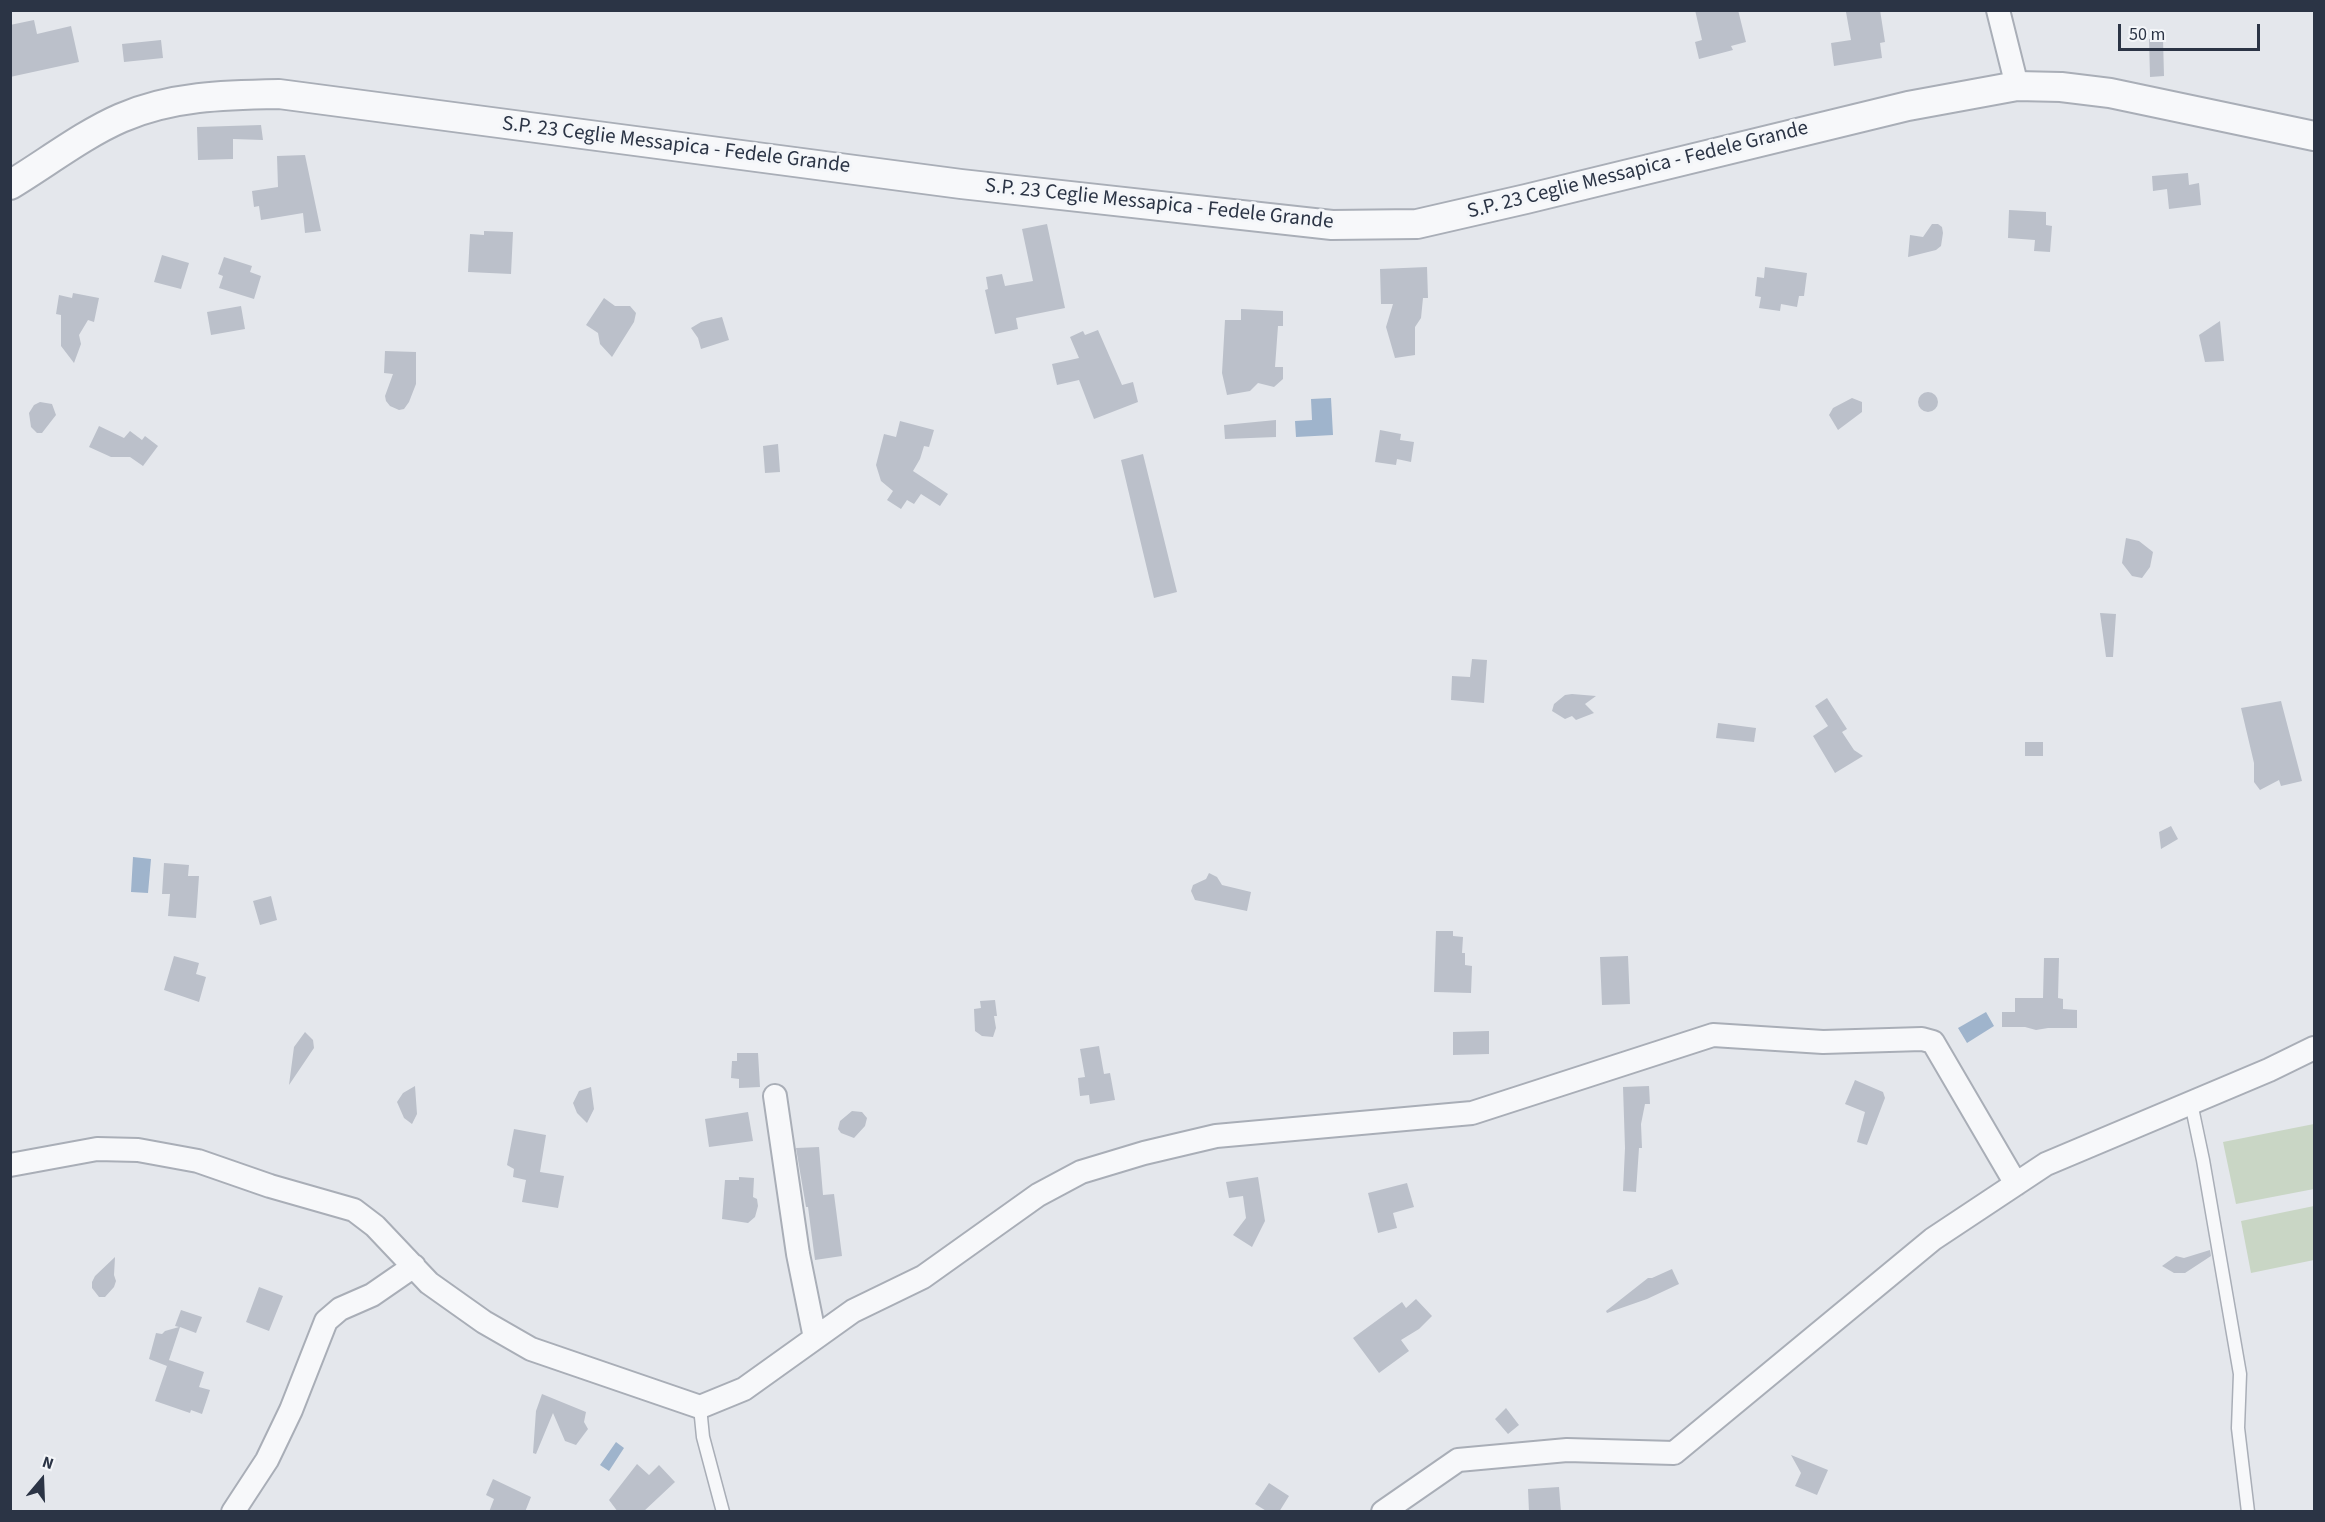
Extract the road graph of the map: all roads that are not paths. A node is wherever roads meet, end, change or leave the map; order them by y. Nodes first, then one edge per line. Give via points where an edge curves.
1 (1998, 10) edge
2 (2018, 86) junction
3 (2314, 136) edge
4 (10, 185) edge
5 (2314, 1048) edge
6 (775, 1096) dead end
7 (2191, 1103) junction
8 (10, 1165) edge
9 (2016, 1184) junction
10 (414, 1266) junction
11 (815, 1338) junction
12 (700, 1407) junction
13 (233, 1512) edge
14 (723, 1512) edge
15 (1383, 1512) edge
16 (2248, 1512) edge

1 - 2 street
2 - 3 street, S.P. 23 Ceglie Messapica - Fedele Grande via 2110,93
2 - 4 street, S.P. 23 Ceglie Messapica - Fedele Grande via 1908,106 1416,224 1332,225 972,185 279,94 218,95 138,112 110,124
5 - 7 street
6 - 11 street via 798,1254
7 - 9 street via 2046,1164
7 - 16 lane via 2240,1374 2238,1428
8 - 10 street via 98,1149 138,1150 198,1161 354,1210
9 - 11 street via 1933,1042 1823,1042 1713,1035 1472,1113 1216,1136 1081,1172 1038,1195 923,1277 853,1311
9 - 15 street via 1933,1239 1674,1453 1567,1450 1458,1460
10 - 12 street via 429,1284 531,1349
10 - 13 street via 372,1295 340,1308 326,1321 267,1460
11 - 12 street via 744,1389
12 - 14 lane via 703,1437

